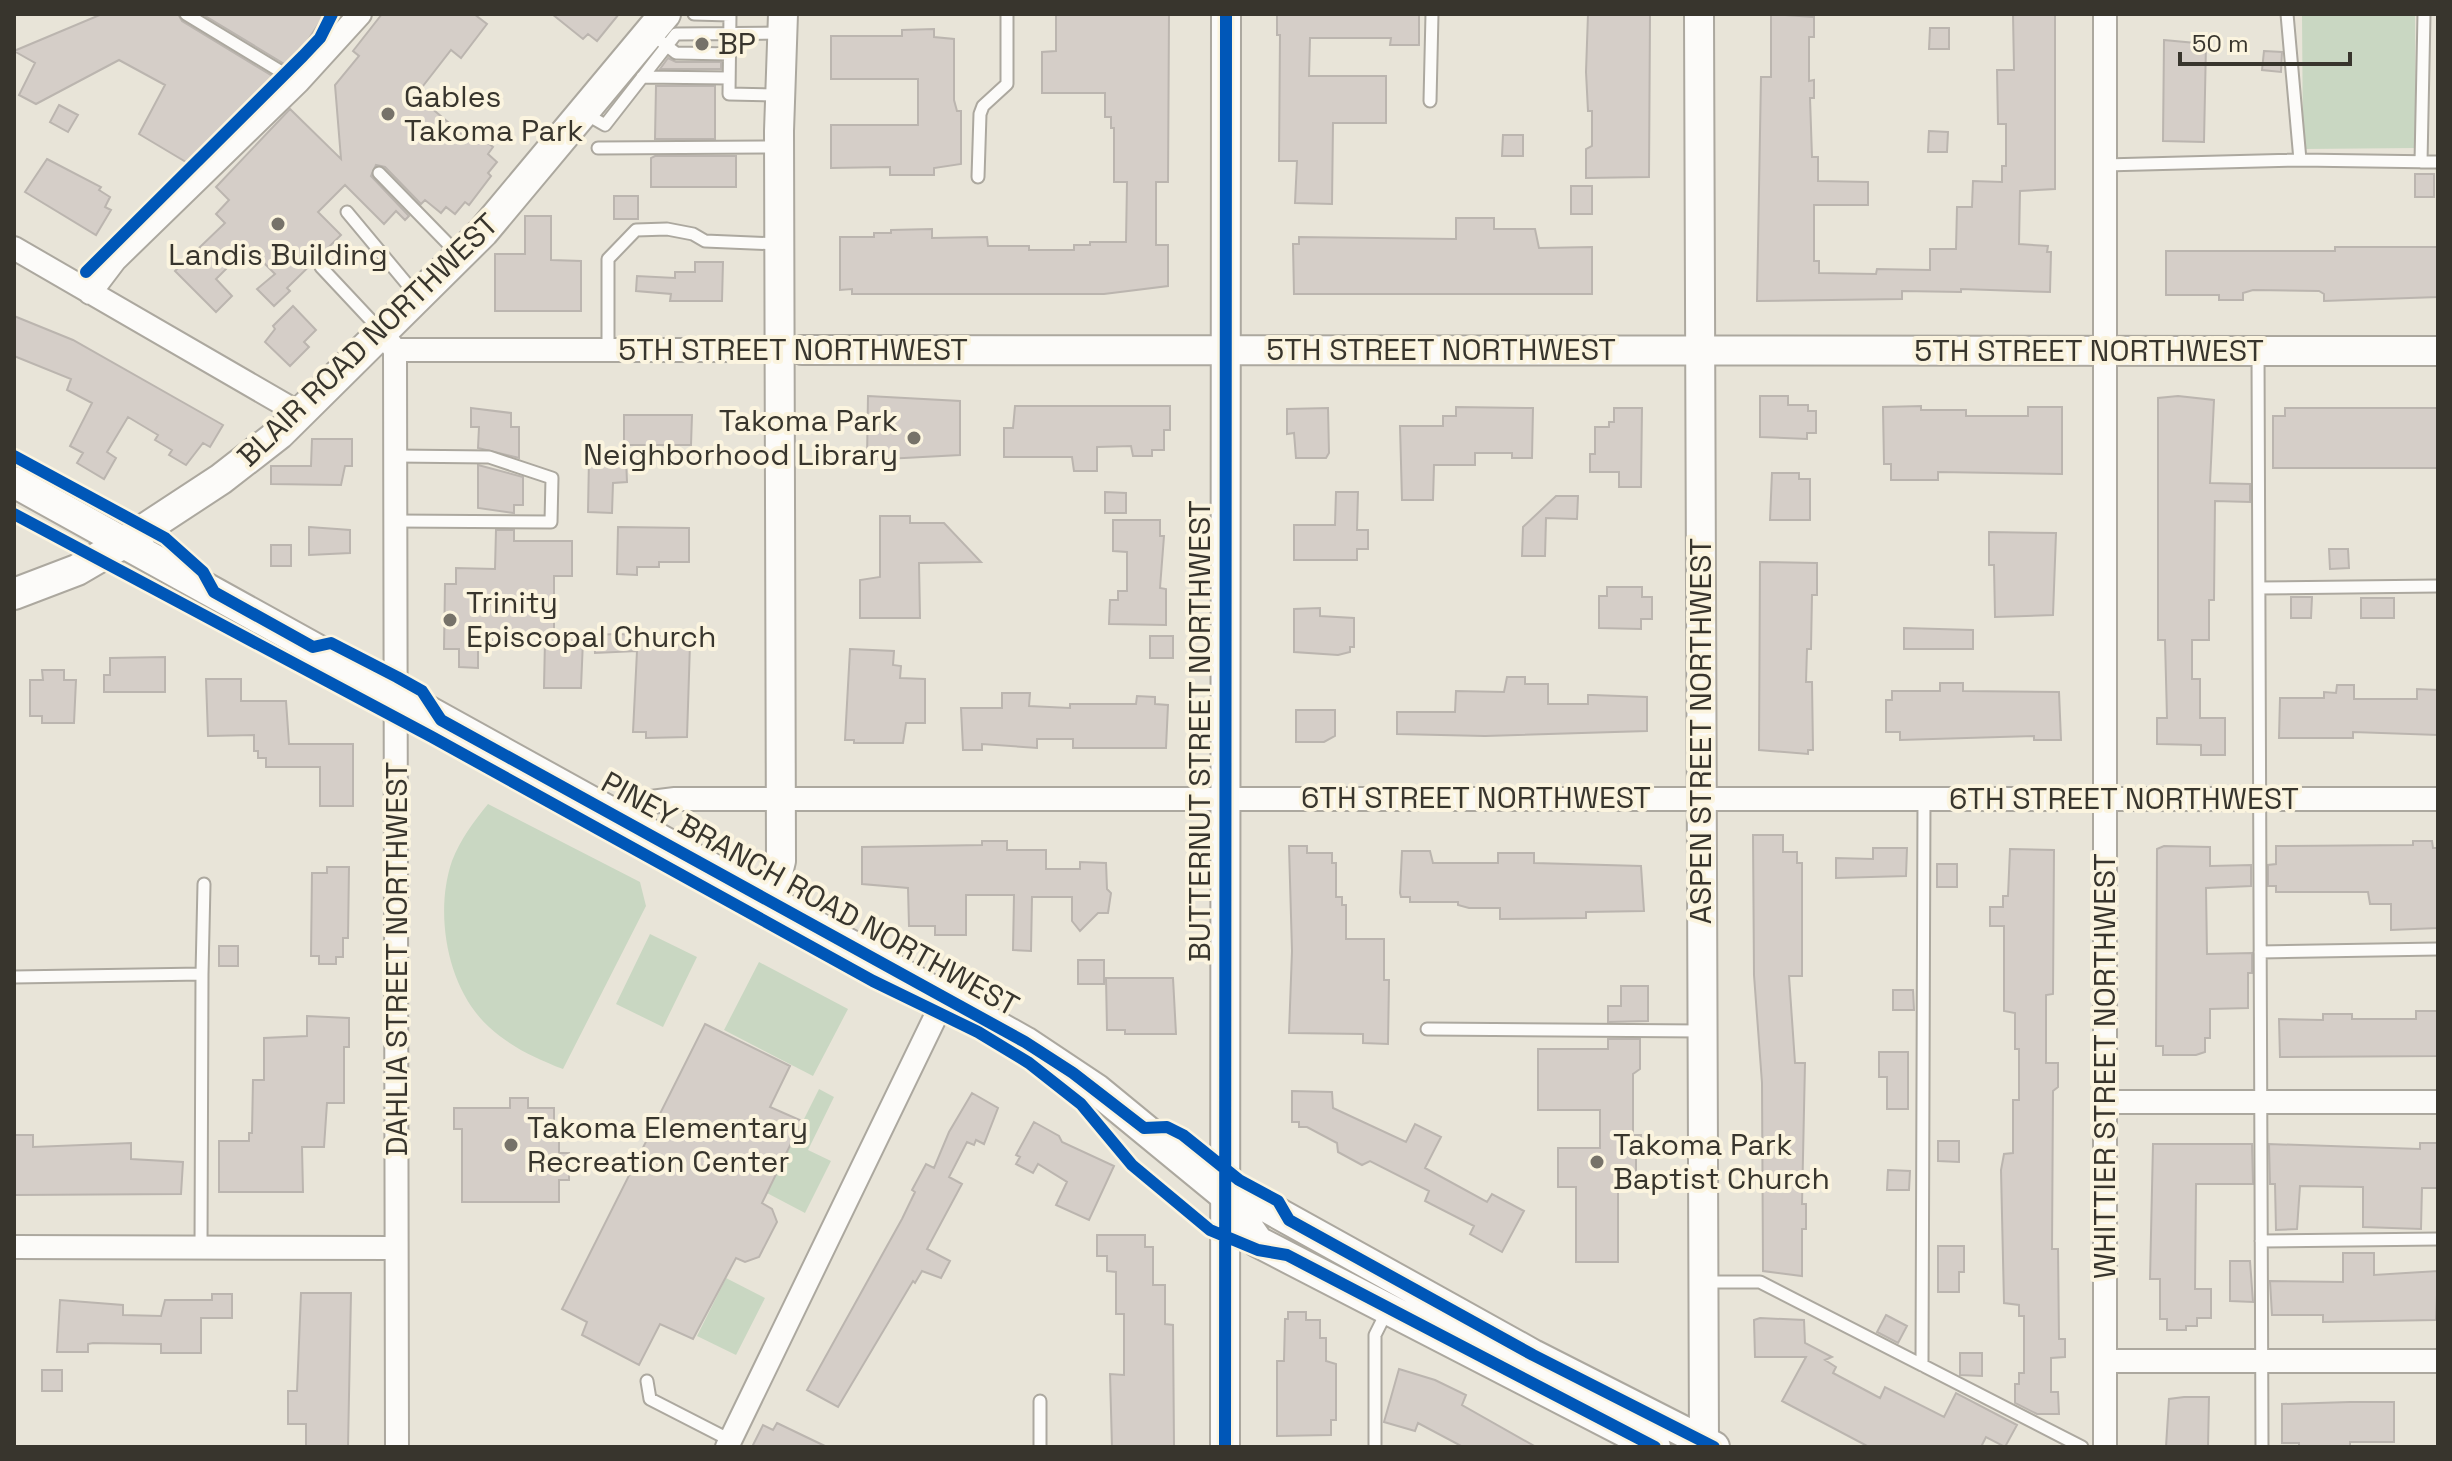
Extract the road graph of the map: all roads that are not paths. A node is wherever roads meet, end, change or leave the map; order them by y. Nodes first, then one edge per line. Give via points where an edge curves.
1 (186, 14) edge
2 (360, 14) edge
3 (694, 14) edge
4 (730, 14) edge
5 (1007, 14) edge
6 (1226, 14) edge
7 (1432, 14) edge
8 (1699, 14) edge
9 (2105, 14) edge
10 (2287, 14) edge
11 (2424, 14) edge
12 (783, 24) edge
13 (660, 31) edge
14 (729, 35) junction
15 (729, 54) junction
16 (634, 70) junction
17 (729, 78) junction
18 (298, 82) junction
19 (780, 95) junction
20 (1430, 101) dead end
21 (779, 147) junction
22 (598, 148) dead end
23 (2300, 160) junction
24 (2421, 162) junction
25 (2438, 162) edge
26 (2105, 165) junction
27 (379, 173) dead end
28 (978, 177) dead end
29 (347, 212) dead end
30 (780, 244) junction
31 (14, 248) edge
32 (459, 255) junction
33 (321, 267) dead end
34 (90, 293) junction
35 (417, 296) junction
36 (388, 341) junction
37 (608, 350) junction
38 (791, 350) junction
39 (1225, 350) junction
40 (1702, 350) junction
41 (2105, 351) junction
42 (2258, 351) junction
43 (2438, 351) edge
44 (299, 413) junction
45 (396, 456) junction
46 (14, 482) edge
47 (396, 521) junction
48 (125, 542) junction
49 (2438, 586) edge
50 (2259, 588) junction
51 (14, 594) edge
52 (398, 695) junction
53 (781, 798) junction
54 (1226, 798) junction
55 (1701, 798) junction
56 (1924, 798) junction
57 (2105, 798) junction
58 (2260, 799) junction
59 (2438, 799) edge
60 (612, 814) junction
61 (204, 884) dead end
62 (771, 902) junction
63 (2438, 949) edge
64 (2260, 952) junction
65 (202, 974) junction
66 (14, 977) edge
67 (945, 997) junction
68 (1427, 1029) dead end
69 (1701, 1031) junction
70 (2105, 1102) junction
71 (2261, 1102) junction
72 (2438, 1102) edge
73 (1226, 1196) junction
74 (2438, 1239) edge
75 (2261, 1241) junction
76 (14, 1247) edge
77 (201, 1248) junction
78 (396, 1248) junction
79 (1702, 1282) junction
80 (1389, 1307) junction
81 (2105, 1361) junction
82 (2261, 1361) junction
83 (2438, 1361) edge
84 (1922, 1365) junction
85 (647, 1381) dead end
86 (1040, 1401) dead end
87 (728, 1444) edge
88 (1707, 1445) edge
89 (397, 1447) edge
90 (1040, 1447) edge
91 (1225, 1447) edge
92 (1375, 1447) edge
93 (1655, 1447) edge
94 (2082, 1447) edge
95 (2105, 1447) edge
96 (2262, 1447) edge

1 - 18 lane
2 - 18 street
3 - 4 lane
4 - 14 lane
5 - 28 lane via 1007,84 980,114
6 - 39 street, BUTTERNUT STREET NORTHWEST
7 - 20 lane
8 - 40 street, ASPEN STREET NORTHWEST
9 - 26 street, WHITTIER STREET NORTHWEST
10 - 23 lane
11 - 24 lane
12 - 14 lane
12 - 19 street
13 - 14 lane
13 - 15 lane via 676,53
13 - 16 main road, BLAIR ROAD NORTHWEST
14 - 15 lane
15 - 17 lane
16 - 17 lane
16 - 32 main road, BLAIR ROAD NORTHWEST via 584,113
17 - 19 lane via 732,95
18 - 34 street via 115,260
19 - 21 street
21 - 22 lane
21 - 30 street
23 - 24 lane
23 - 26 lane
24 - 25 lane
26 - 41 street, WHITTIER STREET NORTHWEST
27 - 32 lane
29 - 35 lane
30 - 37 lane via 705,241 667,229 636,230 608,259
30 - 38 street
31 - 34 street
32 - 35 main road, BLAIR ROAD NORTHWEST
33 - 36 lane
34 - 44 street
35 - 36 main road, BLAIR ROAD NORTHWEST
36 - 37 street, 5TH STREET NORTHWEST
36 - 44 main road, BLAIR ROAD NORTHWEST
36 - 45 street, DAHLIA STREET NORTHWEST
37 - 38 street, 5TH STREET NORTHWEST
38 - 39 street, 5TH STREET NORTHWEST
38 - 53 street
39 - 40 street, 5TH STREET NORTHWEST
39 - 54 street, BUTTERNUT STREET NORTHWEST
40 - 41 street, 5TH STREET NORTHWEST
40 - 55 street, ASPEN STREET NORTHWEST
41 - 42 street, 5TH STREET NORTHWEST
41 - 57 street, WHITTIER STREET NORTHWEST
42 - 43 street, 5TH STREET NORTHWEST
42 - 50 lane
44 - 48 main road, BLAIR ROAD NORTHWEST via 233,471
45 - 47 street, DAHLIA STREET NORTHWEST
45 - 47 lane via 489,457 552,478 551,522
46 - 48 main road, PINEY BRANCH ROAD NORTHWEST
47 - 52 street, DAHLIA STREET NORTHWEST
48 - 51 main road, BLAIR ROAD NORTHWEST via 77,570
48 - 52 main road, PINEY BRANCH ROAD NORTHWEST
49 - 50 lane
50 - 58 lane
52 - 60 main road, PINEY BRANCH ROAD NORTHWEST
52 - 78 street, DAHLIA STREET NORTHWEST
53 - 54 street, 6TH STREET NORTHWEST
53 - 60 street, 6TH STREET NORTHWEST via 675,799
53 - 62 street via 781,861
54 - 55 street, 6TH STREET NORTHWEST
54 - 73 street, BUTTERNUT STREET NORTHWEST
55 - 56 street, 6TH STREET NORTHWEST
55 - 69 street, ASPEN STREET NORTHWEST
56 - 57 street, 6TH STREET NORTHWEST
56 - 84 lane
57 - 58 street, 6TH STREET NORTHWEST
57 - 70 street, WHITTIER STREET NORTHWEST
58 - 59 street, 6TH STREET NORTHWEST
58 - 64 lane
60 - 62 main road, PINEY BRANCH ROAD NORTHWEST
61 - 65 lane
62 - 67 main road, PINEY BRANCH ROAD NORTHWEST
63 - 64 lane
64 - 71 lane
65 - 66 lane
65 - 77 lane
67 - 73 main road, PINEY BRANCH ROAD NORTHWEST via 1073,1073
67 - 87 street
68 - 69 lane
69 - 79 street, ASPEN STREET NORTHWEST
70 - 71 street
70 - 81 street, WHITTIER STREET NORTHWEST
71 - 72 street
71 - 75 lane
73 - 80 main road, PINEY BRANCH ROAD NORTHWEST via 1258,1242
73 - 88 main road, PINEY BRANCH ROAD NORTHWEST via 1265,1206
73 - 91 street, BUTTERNUT STREET NORTHWEST
74 - 75 lane
75 - 82 lane
76 - 77 street
77 - 78 street
78 - 89 street, DAHLIA STREET NORTHWEST
79 - 84 lane via 1760,1282
79 - 88 street, ASPEN STREET NORTHWEST
80 - 92 lane via 1375,1335
80 - 93 main road, PINEY BRANCH ROAD NORTHWEST
81 - 82 street
81 - 95 street, WHITTIER STREET NORTHWEST
82 - 83 street
82 - 96 lane
84 - 94 lane
85 - 87 lane via 650,1399
86 - 90 lane

